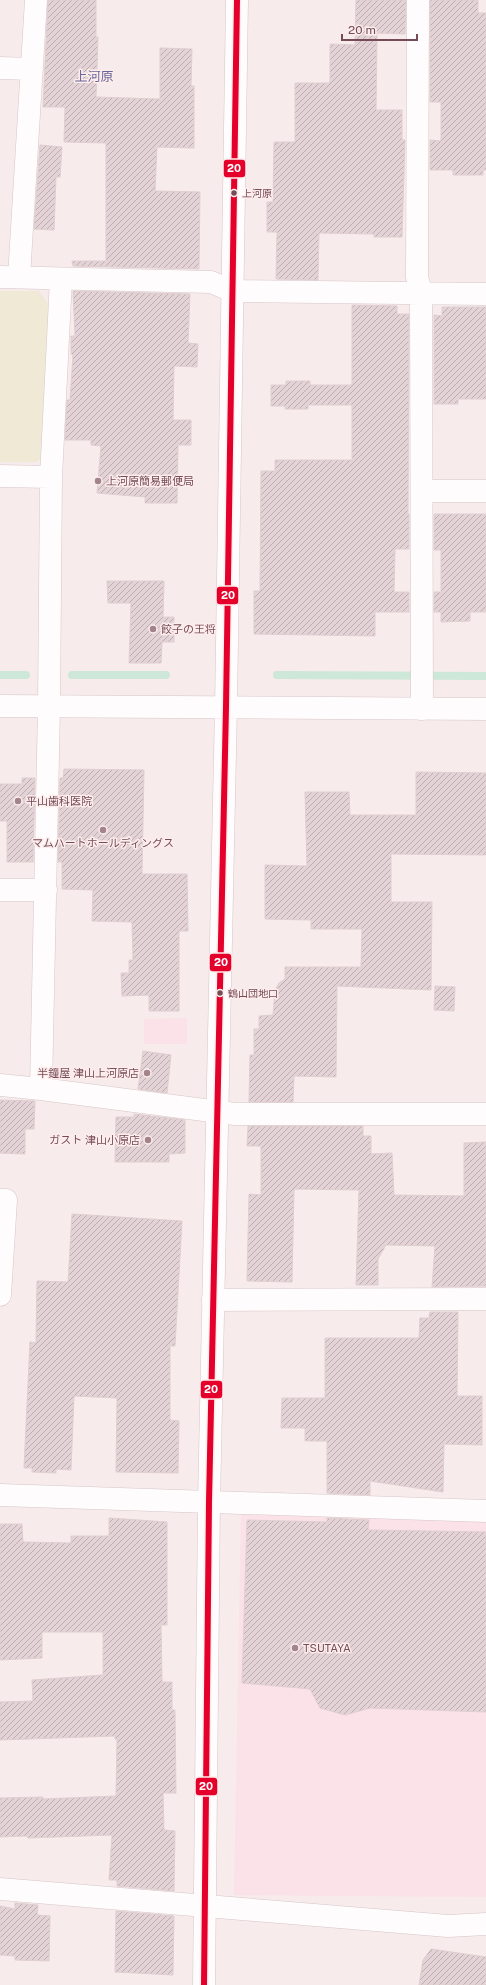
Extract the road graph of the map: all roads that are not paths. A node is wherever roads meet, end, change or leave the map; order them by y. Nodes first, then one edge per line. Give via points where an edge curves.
1 (36, 0) edge
2 (237, 0) edge
3 (418, 0) edge
4 (0, 68) edge
5 (32, 69) junction
6 (9, 277) edge
7 (61, 279) junction
8 (232, 291) junction
9 (421, 293) junction
10 (486, 294) edge
11 (0, 476) edge
12 (50, 477) junction
13 (422, 491) junction
14 (486, 491) edge
15 (0, 706) edge
16 (49, 707) junction
17 (226, 707) junction
18 (422, 709) junction
19 (486, 709) edge
20 (0, 890) edge
21 (46, 890) junction
22 (0, 1086) edge
23 (41, 1089) junction
24 (216, 1112) junction
25 (486, 1114) edge
26 (0, 1200) edge
27 (0, 1295) edge
28 (486, 1299) edge
29 (213, 1300) junction
30 (0, 1495) edge
31 (209, 1502) junction
32 (486, 1511) edge
33 (0, 1889) edge
34 (205, 1905) junction
35 (486, 1924) edge
36 (204, 1985) edge

1 - 5 street
2 - 8 street
3 - 9 street via 416,277
4 - 5 street
5 - 6 street
6 - 7 street
7 - 8 street via 211,282
7 - 12 street
8 - 9 street
8 - 17 street
9 - 10 street
9 - 13 street
11 - 12 street
12 - 16 street
13 - 14 street
13 - 18 street
15 - 16 street
16 - 17 street
16 - 21 street
17 - 18 street
17 - 24 street
18 - 19 street
20 - 21 street
21 - 23 street
22 - 23 street
23 - 24 street
24 - 25 street
24 - 29 street
26 - 27 street via 6,1200
28 - 29 street
29 - 31 street
30 - 31 street
31 - 32 street
31 - 34 street
33 - 34 street
34 - 35 street via 448,1926
34 - 36 street

